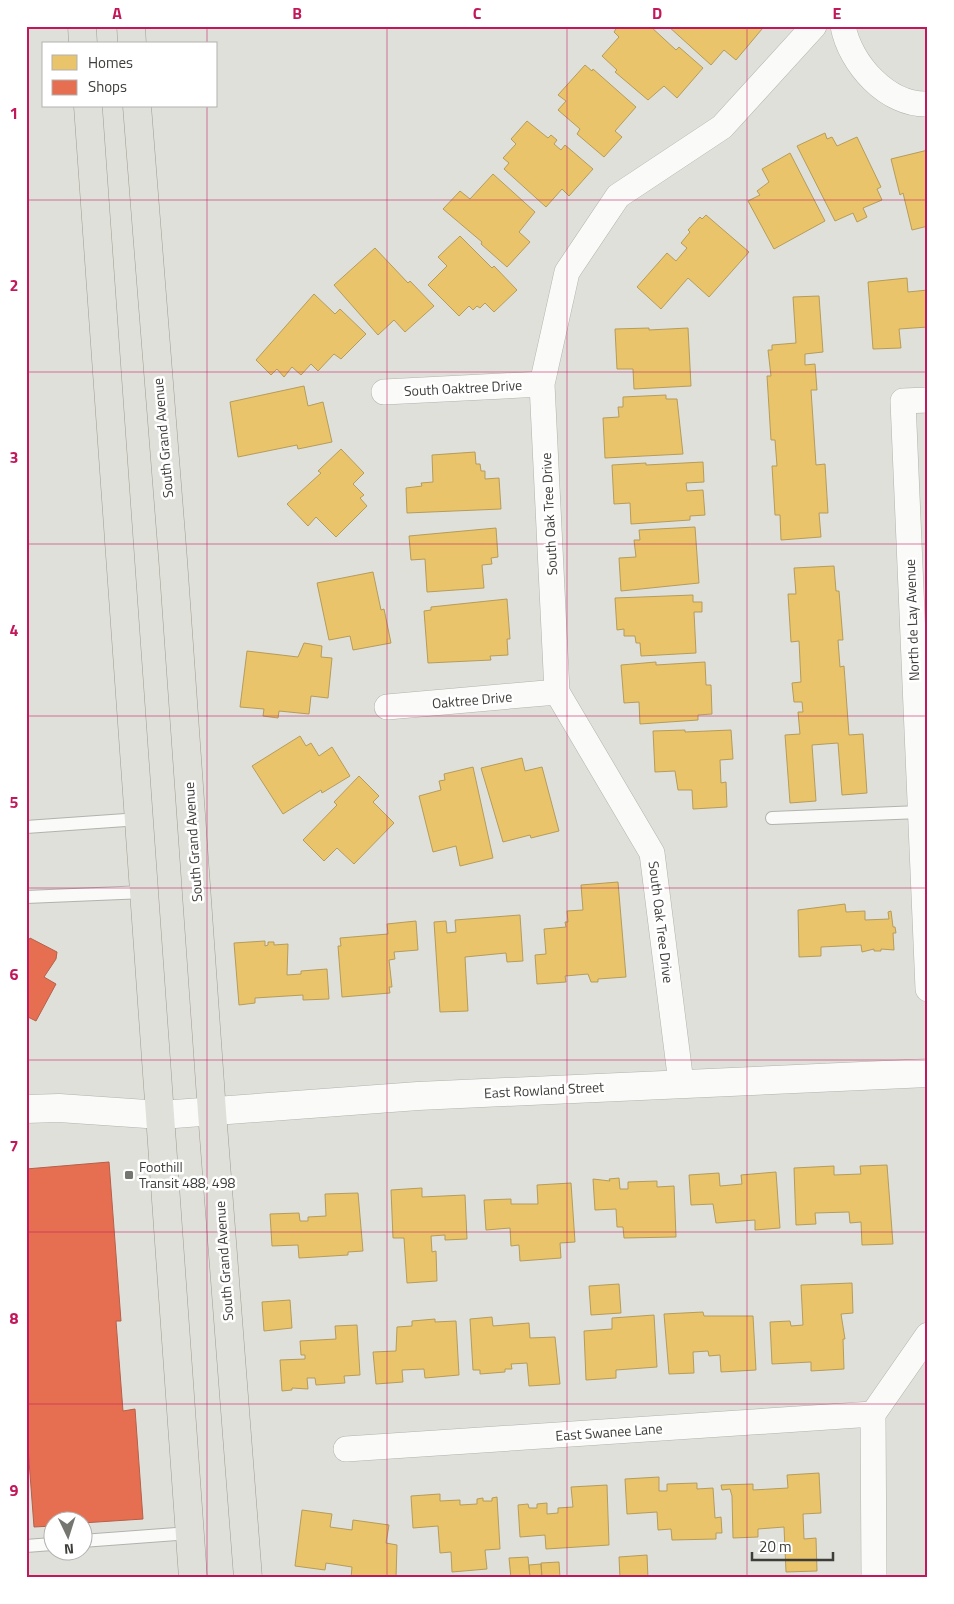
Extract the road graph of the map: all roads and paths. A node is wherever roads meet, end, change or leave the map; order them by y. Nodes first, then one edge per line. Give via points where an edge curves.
1 (82, 26) edge
2 (131, 26) edge
3 (814, 26) edge
4 (843, 26) edge
5 (84, 42) edge
6 (132, 42) edge
7 (928, 104) edge
8 (88, 108) edge
9 (137, 108) edge
10 (542, 384) junction
11 (384, 392) dead end
12 (928, 400) edge
13 (557, 692) junction
14 (387, 707) dead end
15 (920, 812) junction
16 (772, 818) dead end
17 (140, 819) junction
18 (26, 827) edge
19 (145, 892) junction
20 (26, 897) edge
21 (928, 989) edge
22 (928, 1073) edge
23 (681, 1083) junction
24 (26, 1109) edge
25 (212, 1112) junction
26 (161, 1115) junction
27 (928, 1335) edge
28 (873, 1414) junction
29 (346, 1449) dead end
30 (190, 1533) junction
31 (92, 1540) edge
32 (42, 1545) edge
33 (26, 1546) edge
34 (193, 1578) edge
35 (248, 1578) edge
36 (874, 1578) edge

1 - 5 main road
2 - 6 main road
3 - 10 street, South Oak Tree Drive via 722,126 618,196 567,272
4 - 7 street via 856,60 880,88 914,104
8 - 17 main road
9 - 25 main road, South Grand Avenue
10 - 11 street, South Oaktree Drive
10 - 13 street, South Oak Tree Drive
12 - 15 street, North de Lay Avenue via 903,401
13 - 14 street, Oaktree Drive
13 - 23 street, South Oak Tree Drive via 652,852
15 - 16 lane
15 - 21 street, North de Lay Avenue
17 - 18 lane
17 - 19 main road
19 - 20 lane
19 - 26 main road
22 - 23 main road, East Rowland Street
23 - 25 main road, East Rowland Street via 418,1096
24 - 26 main road, East Rowland Street
25 - 26 main road, East Rowland Street
25 - 35 main road, South Grand Avenue
26 - 30 main road
27 - 28 street
28 - 29 street, East Swanee Lane
28 - 36 street
30 - 31 lane
30 - 34 main road
32 - 33 lane

